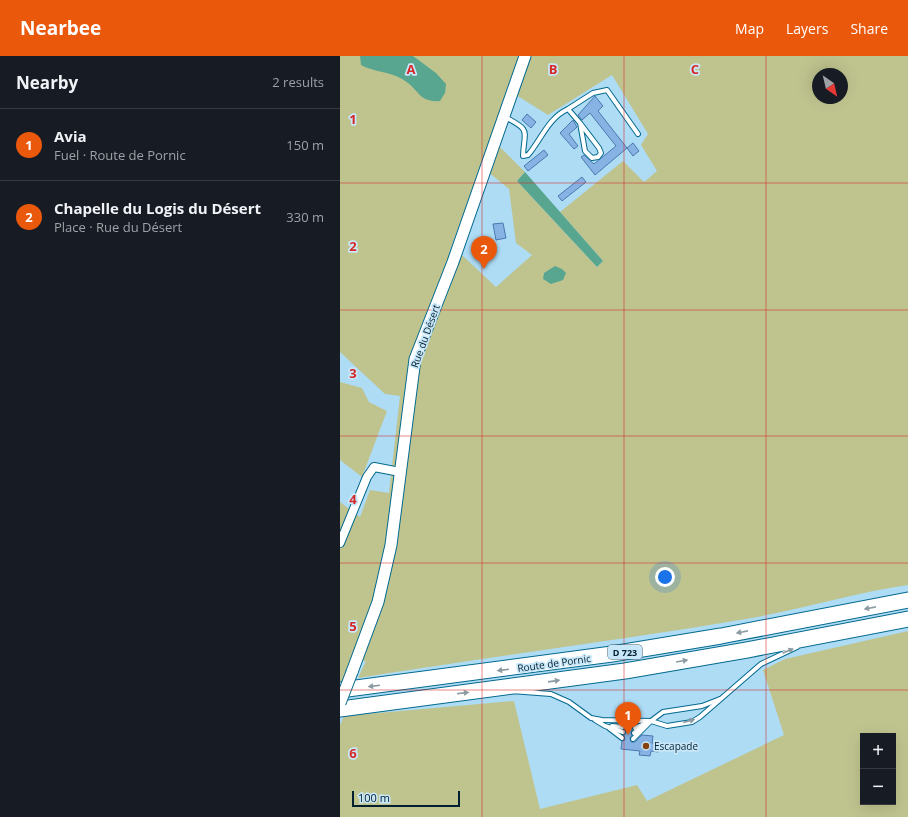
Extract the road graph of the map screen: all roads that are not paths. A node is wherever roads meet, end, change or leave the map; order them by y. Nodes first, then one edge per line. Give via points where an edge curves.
1 (525, 56) edge
2 (568, 109) junction
3 (504, 116) junction
4 (580, 123) junction
5 (638, 134) dead end
6 (400, 472) junction
7 (340, 543) edge
8 (908, 600) edge
9 (908, 619) edge
10 (860, 628) junction
11 (847, 637) dead end
12 (801, 645) dead end
13 (501, 688) junction
14 (340, 690) edge
15 (723, 698) junction
16 (340, 703) edge
17 (340, 709) edge
18 (591, 718) junction
19 (651, 721) junction
20 (605, 726) junction
21 (635, 728) dead end
22 (623, 729) dead end
23 (634, 733) dead end
24 (622, 738) dead end
25 (633, 738) dead end

1 - 3 street, Rue du Désert
2 - 3 lane via 544,130 535,147 524,156 526,133 517,123
2 - 4 lane
2 - 5 lane via 593,93 607,90
3 - 6 street, Rue du Désert via 453,262 415,359
4 - 4 lane via 585,151 592,158 598,157 601,153 599,148
6 - 7 street via 374,467 367,477
6 - 16 street, Rue du Désert, bridge via 391,544 378,602
8 -> 14 highway, Route de Pornic / D 723 via 619,653
9 - 10 highway, Route de Pornic / D 723
10 - 11 lane
13 -> 10 highway, Route de Pornic / D 723 via 679,662
15 -> 12 lane via 761,664
17 -> 13 highway, Route de Pornic / D 723
13 - 18 lane via 516,693 551,694 569,702
15 - 19 lane via 702,706 663,712
19 -> 15 lane via 667,726 692,722
18 - 19 lane
18 - 20 lane
19 - 21 lane
19 - 23 lane
19 - 25 lane
20 - 22 lane
20 - 24 lane

